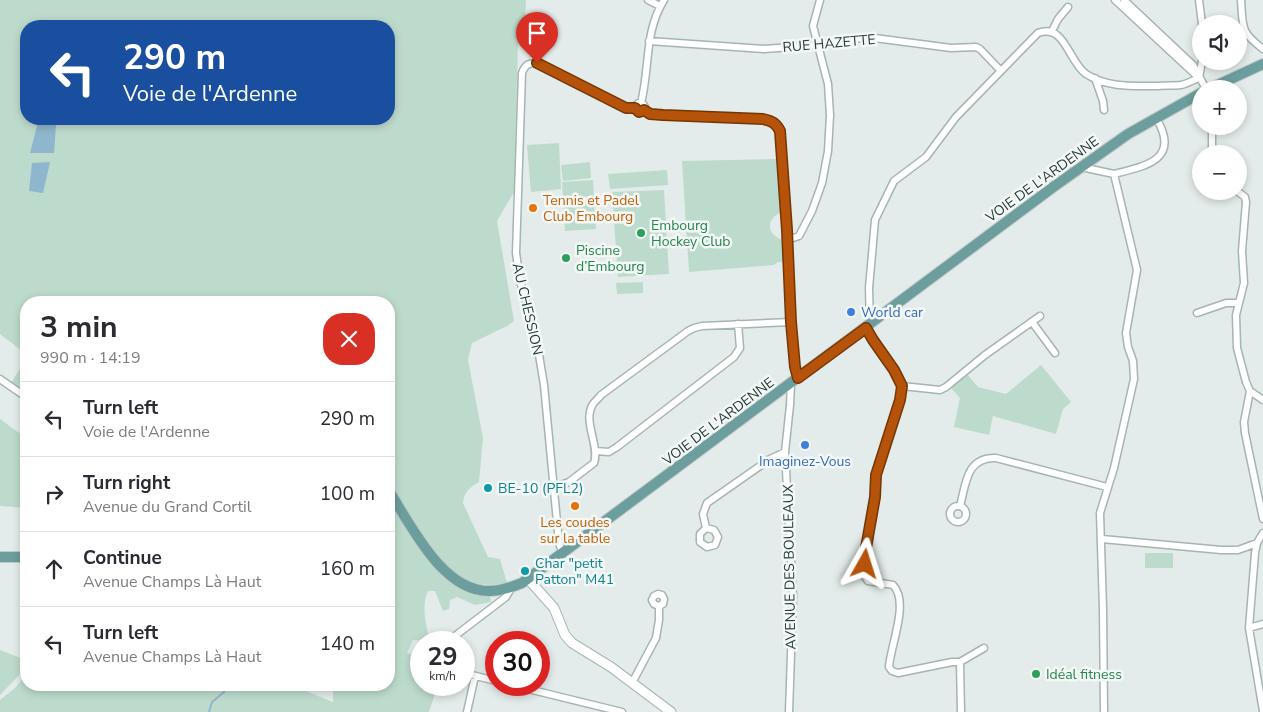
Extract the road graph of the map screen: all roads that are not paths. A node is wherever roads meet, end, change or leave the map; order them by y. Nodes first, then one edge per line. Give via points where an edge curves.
1 (648, 0) edge
2 (820, 0) edge
3 (1115, 0) edge
4 (1124, 0) edge
5 (1199, 0) edge
6 (1242, 0) edge
7 (662, 3) edge
8 (1068, 8) dead end
9 (1201, 15) edge
10 (1052, 31) junction
11 (649, 41) junction
12 (819, 45) junction
13 (1263, 49) edge
14 (1263, 64) edge
15 (1000, 70) junction
16 (1200, 70) edge
17 (1095, 78) junction
18 (1199, 78) junction
19 (1227, 80) edge
20 (1192, 98) edge
21 (641, 103) junction
22 (635, 108) junction
23 (644, 110) junction
24 (1104, 110) dead end
25 (1156, 118) junction
26 (1081, 167) junction
27 (1114, 174) junction
28 (1246, 200) edge
29 (787, 240) junction
30 (1238, 303) junction
31 (1197, 313) dead end
32 (1040, 316) dead end
33 (791, 322) junction
34 (1032, 322) junction
35 (738, 324) junction
36 (868, 326) junction
37 (1055, 353) dead end
38 (0, 379) edge
39 (794, 381) junction
40 (902, 386) junction
41 (1250, 391) junction
42 (20, 393) edge
43 (1263, 400) edge
44 (595, 450) junction
45 (785, 452) junction
46 (1107, 487) junction
47 (553, 488) junction
48 (395, 500) edge
49 (960, 506) dead end
50 (1263, 519) edge
51 (706, 528) dead end
52 (1263, 533) edge
53 (1102, 539) junction
54 (1257, 543) junction
55 (563, 554) junction
56 (0, 557) edge
57 (20, 557) edge
58 (528, 579) junction
59 (512, 587) junction
60 (659, 606) dead end
61 (1263, 624) edge
62 (1249, 628) junction
63 (461, 631) edge
64 (984, 648) dead end
65 (960, 662) junction
66 (476, 676) joint
67 (485, 678) edge
68 (632, 683) junction
69 (550, 694) edge
70 (1263, 711) edge
71 (467, 712) edge
72 (622, 712) edge
73 (671, 712) edge
74 (789, 712) edge
75 (961, 712) edge
76 (1104, 712) edge

1 - 7 street
2 - 12 street via 813,26
3 - 18 street
4 - 18 street via 1193,65
5 - 9 street
6 - 13 street via 1246,34
7 - 11 street
8 - 10 street
10 - 15 street via 1038,33
10 - 17 street via 1085,73
11 - 12 street, RUE HAZETTE via 764,49
11 - 21 street
12 - 15 street, RUE HAZETTE via 867,37 951,48 976,47
12 - 29 street via 828,84 828,151 812,211 799,236
14 - 19 main road
15 - 36 street via 950,124 926,157 894,181 875,220
16 - 18 street
17 - 18 street via 1124,87 1181,85
17 - 24 street
20 - 25 main road, VOIE DE L'ARDENNE
21 - 22 street
21 - 23 street
22 - 23 street via 639,112
22 - 47 street, AU CHESSION via 626,108 541,65 528,64 524,67 516,253 520,281 536,337
23 - 29 street, AVENUE DES BOULEAUX via 663,115 763,119 776,124 780,131
25 - 26 main road, VOIE DE L'ARDENNE
25 - 27 street via 1164,138 1161,155 1146,166
26 - 27 street
26 - 36 main road, VOIE DE L'ARDENNE
27 - 46 street via 1137,270 1126,333 1134,379
28 - 30 street via 1242,251 1244,283
29 - 33 street, AVENUE DES BOULEAUX
30 - 31 street via 1226,302
30 - 41 street via 1237,348
32 - 34 street
33 - 35 street
33 - 39 street, AVENUE DES BOULEAUX
34 - 37 street
34 - 40 street via 940,390
35 - 44 street via 740,348 734,357 617,447 609,452
35 - 44 street via 694,328 601,395 592,405 590,418
36 - 39 main road, VOIE DE L'ARDENNE
36 - 40 street via 873,340
38 - 42 street
39 - 45 street, AVENUE DES BOULEAUX
39 - 55 main road, VOIE DE L'ARDENNE
40 - 65 street via 876,475 865,578 893,585 899,594 898,631 889,667 892,671 907,672
41 - 43 street
41 - 50 street via 1245,433
44 - 47 street via 594,463 569,482
45 - 51 street via 770,458 707,503 703,514
45 - 74 street, AVENUE DES BOULEAUX via 793,596
46 - 49 street via 986,458 971,469
46 - 53 street via 1100,513
47 - 55 street, AU CHESSION
48 - 59 main road, VOIE DE L'ARDENNE via 427,549 451,576 482,591
52 - 54 street
53 - 54 street via 1221,550 1238,550
53 - 76 street via 1098,563
54 - 62 street
55 - 58 main road, VOIE DE L'ARDENNE
56 - 57 main road
58 - 59 main road, VOIE DE L'ARDENNE
58 - 68 street via 554,608 569,641
59 - 63 street via 506,597
60 - 68 street via 656,638
61 - 62 street
62 - 70 street
64 - 65 street
65 - 75 street
66 - 67 street
66 - 71 street
68 - 73 street
69 - 72 street

